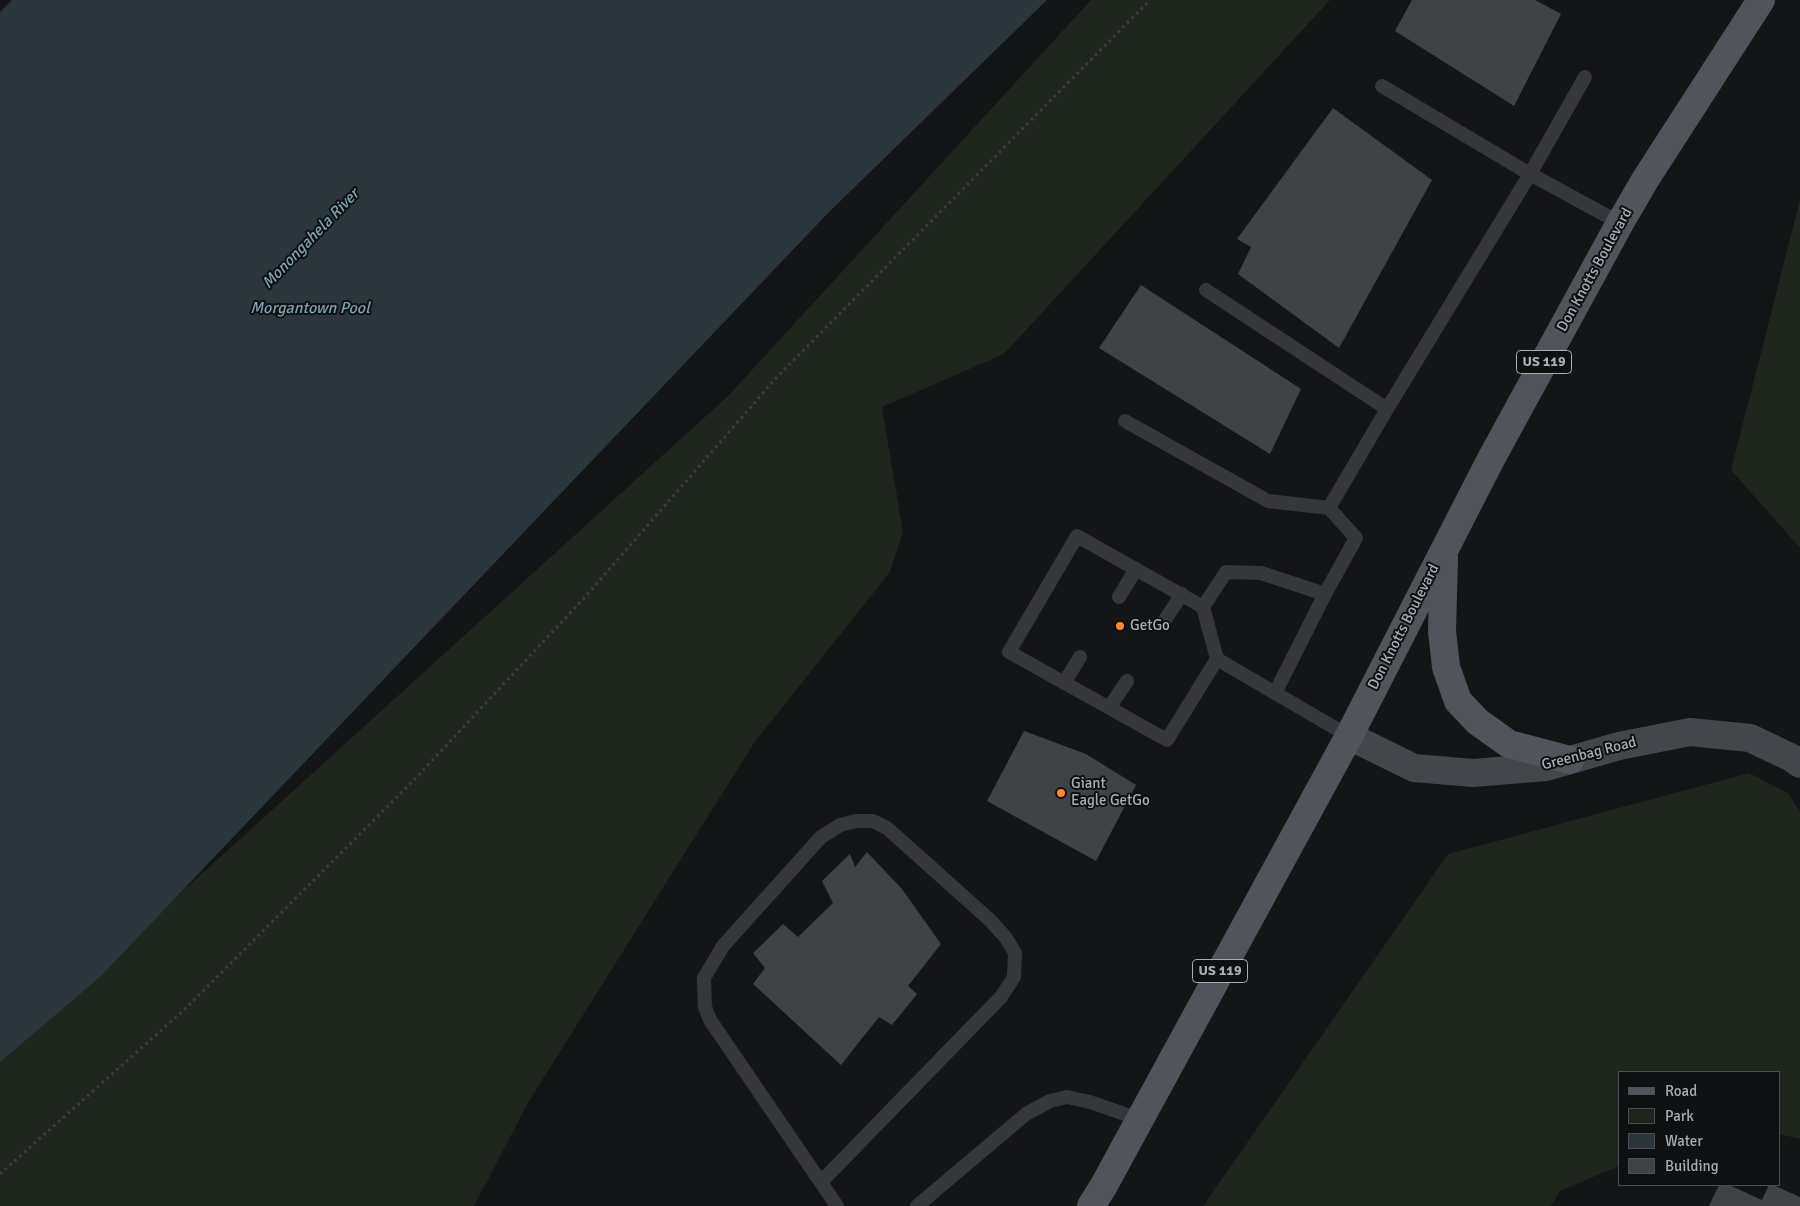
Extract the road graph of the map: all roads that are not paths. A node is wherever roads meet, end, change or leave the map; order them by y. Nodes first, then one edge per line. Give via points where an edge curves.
1 (1761, 0) edge
2 (1585, 78) dead end
3 (1382, 86) dead end
4 (1530, 174) junction
5 (1620, 223) junction
6 (1206, 290) dead end
7 (1387, 409) junction
8 (1125, 421) dead end
9 (1330, 508) junction
10 (1444, 550) junction
11 (1136, 569) junction
12 (1182, 594) junction
13 (1324, 594) junction
14 (1119, 597) dead end
15 (1203, 607) junction
16 (1163, 622) dead end
17 (1080, 657) dead end
18 (1217, 659) junction
19 (1127, 681) dead end
20 (1064, 683) junction
21 (1275, 693) junction
22 (1109, 708) junction
23 (1349, 736) junction
24 (1570, 760) junction
25 (1800, 764) edge
26 (1139, 1120) junction
27 (821, 1182) junction
28 (837, 1206) edge
29 (917, 1206) edge
30 (1091, 1206) edge

1 - 5 main road, Don Knotts Boulevard / US 119
2 - 4 lane
3 - 4 lane
4 - 5 lane
4 - 7 lane
5 - 10 main road, Don Knotts Boulevard / US 119
6 - 7 lane
7 - 9 lane
8 - 9 lane via 1268,501
9 - 13 lane via 1356,538
10 - 23 main road, Don Knotts Boulevard / US 119
10 - 24 main road via 1442,631 1446,667 1458,701 1478,722 1509,744
11 - 12 lane
11 - 14 lane
11 - 20 lane via 1077,536 1009,652
12 - 15 lane
12 - 16 lane
13 - 15 lane via 1261,573 1226,572
13 - 21 lane
15 - 18 lane
17 - 20 lane
18 - 21 lane
18 - 22 lane via 1167,740
19 - 22 lane
20 - 22 lane
21 - 23 lane
23 - 24 main road, Greenbag Road via 1414,768 1473,774 1546,767
23 - 26 main road, US 119
24 - 25 main road, Greenbag Road via 1690,732 1750,738
26 - 29 lane via 1068,1097 1050,1101 1026,1114
26 - 30 main road, US 119
27 - 27 lane via 710,1020 704,978 723,946 822,837 840,825 873,821 887,828 991,921 1015,953 1014,977 1001,997
27 - 28 lane

